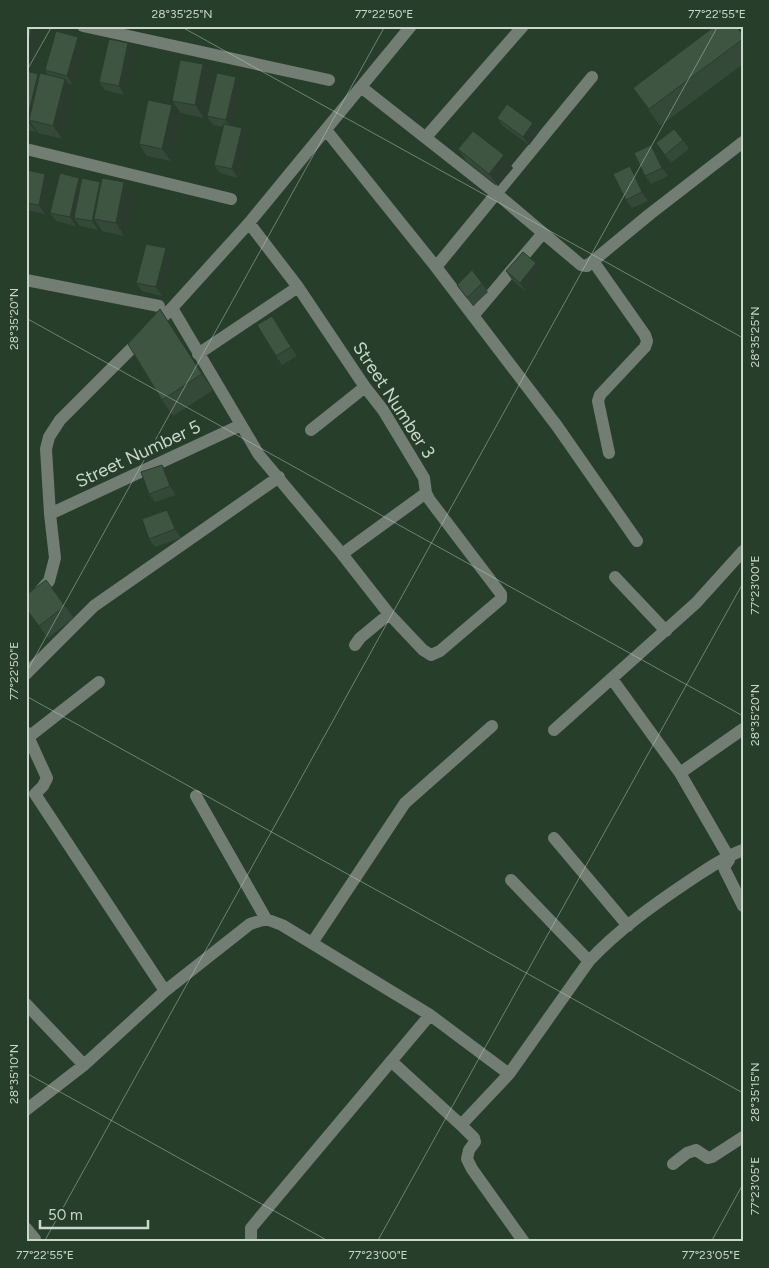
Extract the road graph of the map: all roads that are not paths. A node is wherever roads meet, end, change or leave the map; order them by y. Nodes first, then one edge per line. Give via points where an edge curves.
1 (83, 26) edge
2 (411, 26) edge
3 (523, 26) edge
4 (592, 77) dead end
5 (328, 80) dead end
6 (361, 87) junction
7 (326, 130) junction
8 (426, 137) junction
9 (743, 142) edge
10 (26, 149) edge
11 (497, 194) junction
12 (231, 199) dead end
13 (249, 222) junction
14 (543, 233) junction
15 (593, 261) junction
16 (436, 267) junction
17 (26, 280) edge
18 (298, 287) junction
19 (159, 306) dead end
20 (172, 308) junction
21 (473, 316) junction
22 (198, 354) junction
23 (365, 387) junction
24 (241, 425) junction
25 (311, 430) dead end
26 (609, 453) dead end
27 (278, 477) junction
28 (426, 493) junction
29 (50, 514) junction
30 (637, 541) dead end
31 (743, 551) edge
32 (342, 554) junction
33 (615, 577) dead end
34 (26, 607) edge
35 (389, 614) junction
36 (666, 630) junction
37 (355, 645) dead end
38 (26, 674) edge
39 (612, 679) junction
40 (99, 682) dead end
41 (492, 726) dead end
42 (743, 729) edge
43 (554, 730) dead end
44 (27, 736) edge
45 (680, 773) junction
46 (196, 796) dead end
47 (554, 838) dead end
48 (743, 850) edge
49 (728, 856) junction
50 (511, 880) dead end
51 (743, 906) edge
52 (266, 919) junction
53 (628, 926) junction
54 (312, 943) junction
55 (589, 961) junction
56 (165, 992) junction
57 (26, 1004) edge
58 (430, 1015) junction
59 (391, 1061) junction
60 (84, 1065) junction
61 (509, 1074) junction
62 (26, 1110) edge
63 (462, 1125) junction
64 (743, 1137) edge
65 (673, 1164) dead end
66 (26, 1228) edge
67 (30, 1242) edge
68 (251, 1242) edge
69 (524, 1242) edge

1 - 5 street
2 - 6 street
3 - 8 street
4 - 11 street
6 - 7 street
6 - 8 street
7 - 13 street
7 - 16 street
8 - 11 street
9 - 15 street
10 - 12 street
11 - 14 street
11 - 16 street
13 - 18 street, Street Number 3
13 - 20 street
14 - 15 street via 581,265 587,266
14 - 21 street
15 - 26 street via 647,341 598,401
16 - 21 street
17 - 19 street
18 - 22 street
18 - 23 street, Street Number 3
20 - 22 street
20 - 29 street via 60,420 46,449
21 - 30 street via 557,426
22 - 24 street
23 - 25 street
23 - 28 street, Street Number 3 via 383,410 424,478
24 - 27 street via 259,455
24 - 29 street, Street Number 5
27 - 32 street
27 - 38 street via 94,606
28 - 32 street
28 - 35 street, Street Number 3 via 501,594 502,600 431,655
29 - 34 street via 55,558 49,581
31 - 36 street via 696,603
32 - 35 street
33 - 36 street
35 - 37 street
36 - 39 street
39 - 43 street
39 - 45 street
40 - 44 street
41 - 54 street via 405,803
42 - 45 street
44 - 56 street via 47,778 35,794
45 - 49 street
46 - 52 street
47 - 53 street
48 - 49 street
49 - 51 street via 724,867
49 - 53 street via 666,896
50 - 55 street
52 - 54 street
52 - 56 street via 250,924
53 - 55 street
54 - 58 street
55 - 61 street
56 - 60 street
57 - 60 street
58 - 59 street
58 - 61 street
59 - 63 street
59 - 68 street via 251,1228
60 - 62 street
61 - 63 street
63 - 69 street via 475,1142 467,1159 472,1169
64 - 65 street via 712,1157 708,1158 696,1150
66 - 67 street via 35,1239

